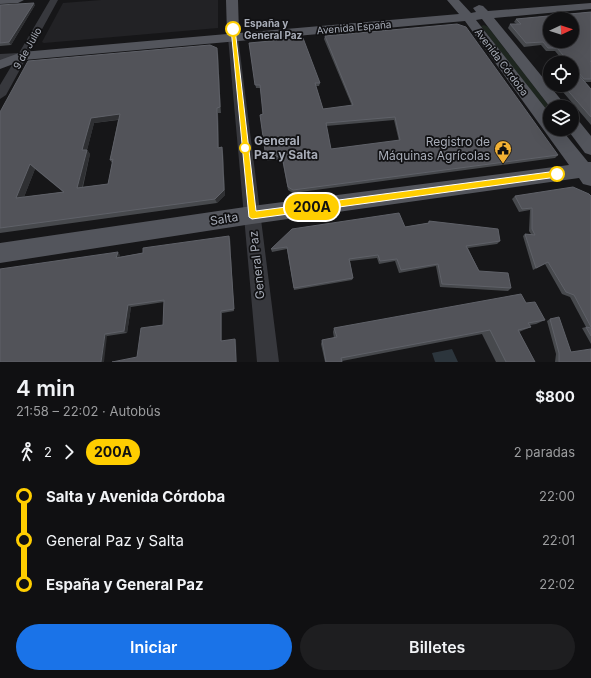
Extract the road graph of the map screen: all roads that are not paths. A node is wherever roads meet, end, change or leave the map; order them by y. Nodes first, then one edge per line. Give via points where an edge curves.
1 (18, 0) edge
2 (54, 0) edge
3 (231, 0) edge
4 (454, 0) edge
5 (471, 0) edge
6 (0, 1) edge
7 (591, 6) edge
8 (485, 15) junction
9 (468, 17) junction
10 (233, 37) junction
11 (22, 56) junction
12 (0, 57) edge
13 (0, 65) edge
14 (0, 95) edge
15 (552, 100) edge
16 (543, 117) edge
17 (579, 133) edge
18 (558, 136) edge
19 (591, 148) edge
20 (589, 173) edge
21 (252, 215) junction
22 (0, 252) edge
23 (268, 362) edge

1 - 6 main road
2 - 11 street, 9 de Julio
3 - 10 main road, General Paz
4 - 9 main road, Avenida Córdoba
5 - 8 main road, Avenida Córdoba
7 - 8 main road, Avenida España
8 - 9 main road, Avenida España
8 - 15 main road, Avenida Córdoba
9 - 10 main road, Avenida España
9 - 16 main road, Avenida Córdoba
10 - 11 main road, Avenida España
10 - 21 street, General Paz
11 - 12 street
11 - 13 main road, Avenida España
11 - 14 street, 9 de Julio
17 - 19 main road
18 - 20 main road
20 - 21 main road, Salta
21 - 22 main road, Salta
21 - 23 street, General Paz

